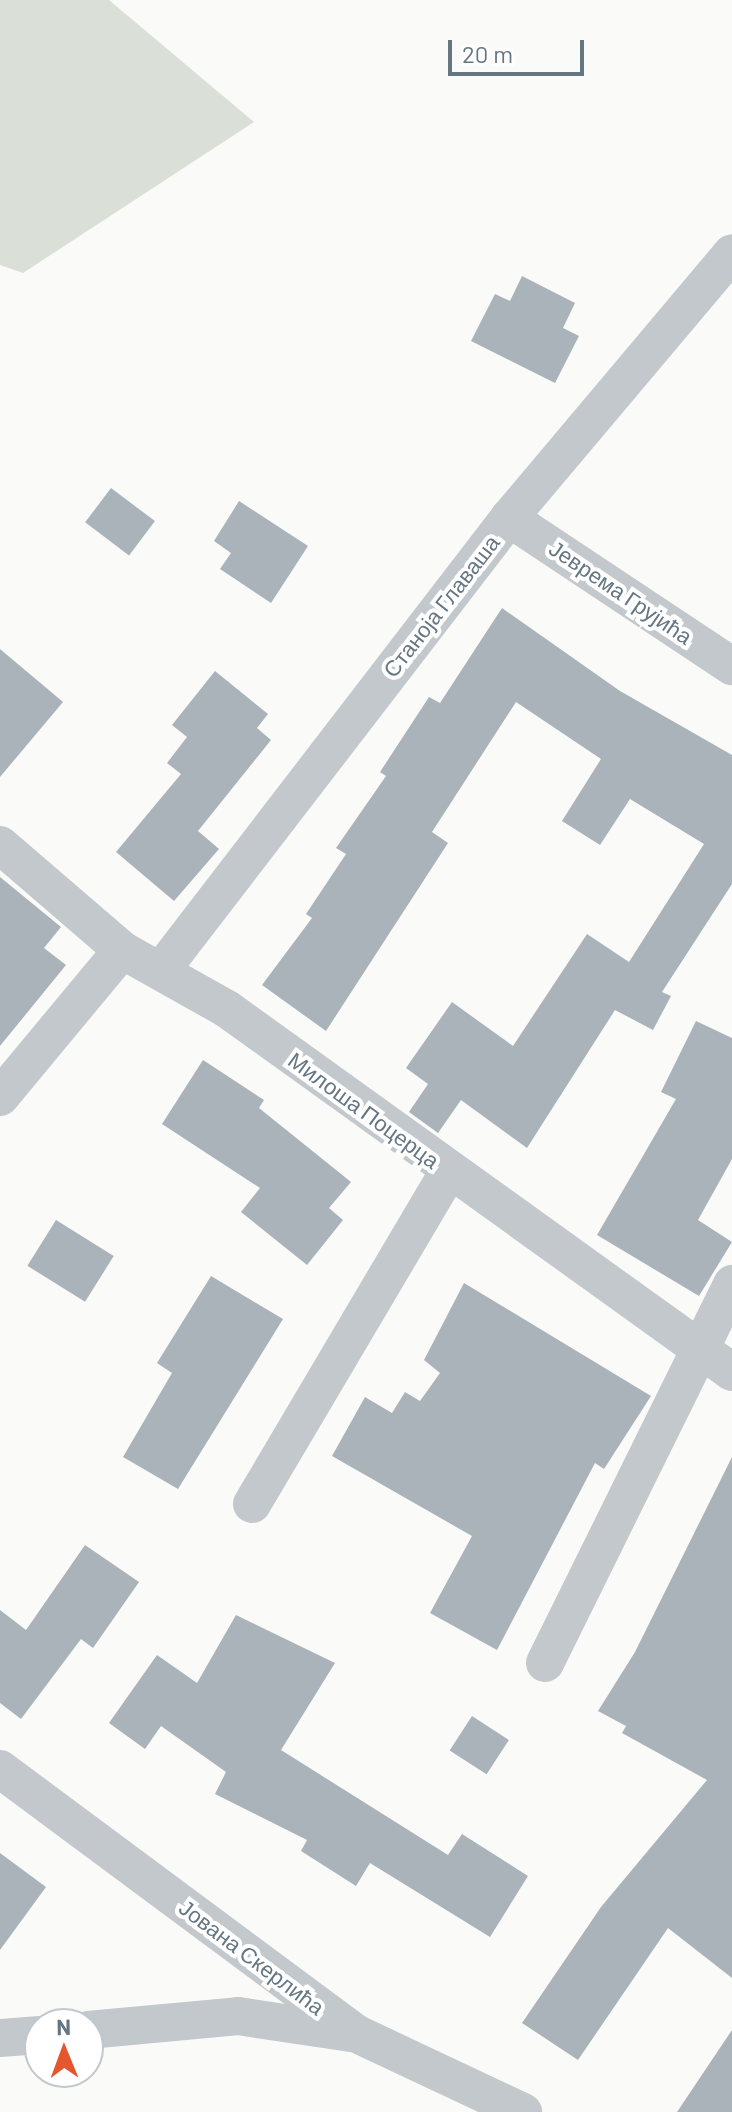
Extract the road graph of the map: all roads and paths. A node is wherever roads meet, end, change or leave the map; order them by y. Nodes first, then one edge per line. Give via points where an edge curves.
1 (732, 253) edge
2 (509, 518) junction
3 (732, 666) edge
4 (0, 845) edge
5 (122, 950) junction
6 (163, 968) junction
7 (0, 1097) edge
8 (449, 1171) junction
9 (732, 1284) edge
10 (695, 1352) junction
11 (732, 1372) edge
12 (252, 1504) dead end
13 (545, 1663) dead end
14 (0, 1769) edge
15 (104, 2029) edge
16 (355, 2033) junction
17 (24, 2036) edge
18 (0, 2038) edge
19 (523, 2112) edge

1 - 2 street, Станоја Главаша
2 - 3 street, Јеврема Грујића
2 - 6 street, Станоја Главаша
4 - 5 street, Милоша Поцерца
5 - 6 street, Милоша Поцерца
5 - 7 street
6 - 8 street, Милоша Поцерца
8 - 10 street, Милоша Поцерца
8 - 12 street
9 - 10 street
10 - 11 street, Милоша Поцерца
10 - 13 street
14 - 16 street, Јована Скерлића
15 - 16 street via 238,2016
16 - 19 street, Јована Скерлића
17 - 18 street

